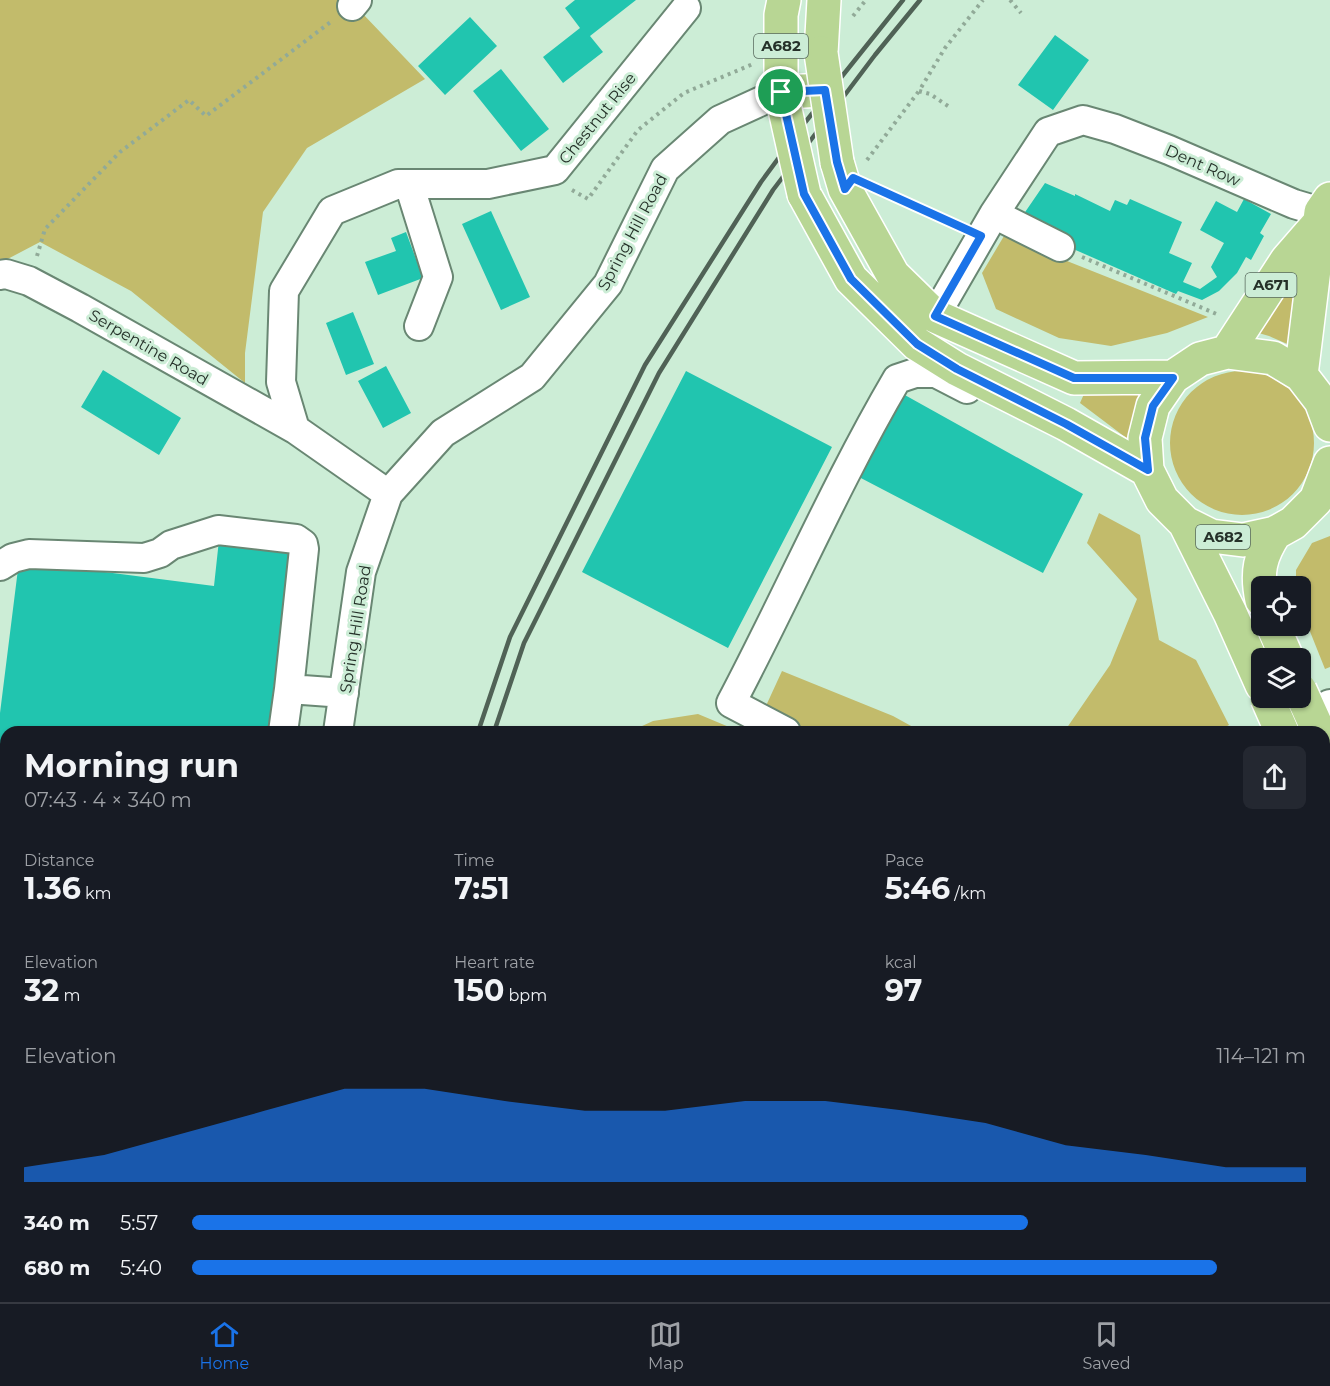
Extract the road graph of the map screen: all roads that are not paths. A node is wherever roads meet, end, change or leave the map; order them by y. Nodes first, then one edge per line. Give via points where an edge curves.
1 (784, 0) edge
2 (824, 0) edge
3 (686, 8) dead end
4 (825, 90) junction
5 (772, 96) junction
6 (409, 184) junction
7 (1324, 211) edge
8 (988, 225) junction
9 (1060, 247) road end
10 (0, 275) edge
11 (935, 316) junction
12 (419, 326) dead end
13 (1227, 352) junction
14 (1301, 375) junction
15 (1173, 378) junction
16 (1038, 410) junction
17 (1330, 425) edge
18 (295, 429) junction
19 (1330, 463) edge
20 (1148, 470) junction
21 (388, 494) junction
22 (1323, 500) edge
23 (1185, 523) junction
24 (1275, 533) junction
25 (0, 566) edge
26 (1259, 576) edge
27 (1251, 660) edge
28 (288, 689) junction
29 (344, 693) junction
30 (1330, 704) edge
31 (1271, 708) edge
32 (1308, 708) edge
33 (284, 726) edge
34 (339, 726) edge
35 (775, 726) edge
36 (1278, 726) edge
37 (1291, 726) edge
38 (1316, 726) edge

1 - 5 main road, A682
2 - 4 main road, A682, bridge via 821,53
3 - 6 street, Chestnut Rise via 555,170 488,184
4 - 5 main road
4 - 11 main road, A682, bridge via 845,176 893,275
5 - 16 main road, A682, bridge via 804,194 851,279 917,344
5 - 21 street, Spring Hill Road via 720,120 665,169 608,284 532,377 443,433
6 - 12 street via 438,277
6 - 18 street, Chestnut Rise via 398,184 332,211 284,291 281,382
7 - 8 street, Dent Row via 1294,204 1169,150 1083,120 1048,132
7 - 13 main road, A671
7 - 14 main road, A671
8 - 9 street
8 - 11 street
10 - 18 street, Serpentine Road via 28,281 80,308
11 - 15 main road, A682 via 1074,378
13 - 14 main road, A682 via 1273,358
13 - 15 main road, A682 via 1200,359
14 - 17 main road, A682 via 1321,401
15 - 20 main road, A682 via 1153,406 1145,438
16 - 20 main road, A682
16 - 35 street via 1012,412 936,373 915,373 897,379 731,703
18 - 21 street
19 - 22 main road, A682
20 - 23 main road, A682 via 1162,500
21 - 29 street, Spring Hill Road via 361,572
22 - 24 main road, A682
23 - 24 main road, A682 via 1211,536 1243,540
23 - 27 main road, A682
24 - 26 main road, A682 via 1264,550
25 - 28 street via 29,554 144,558 218,530 296,539 304,549
28 - 29 street
28 - 33 street
29 - 34 street, Spring Hill Road
30 - 37 street
31 - 36 main road, bridge
32 - 38 main road, bridge

